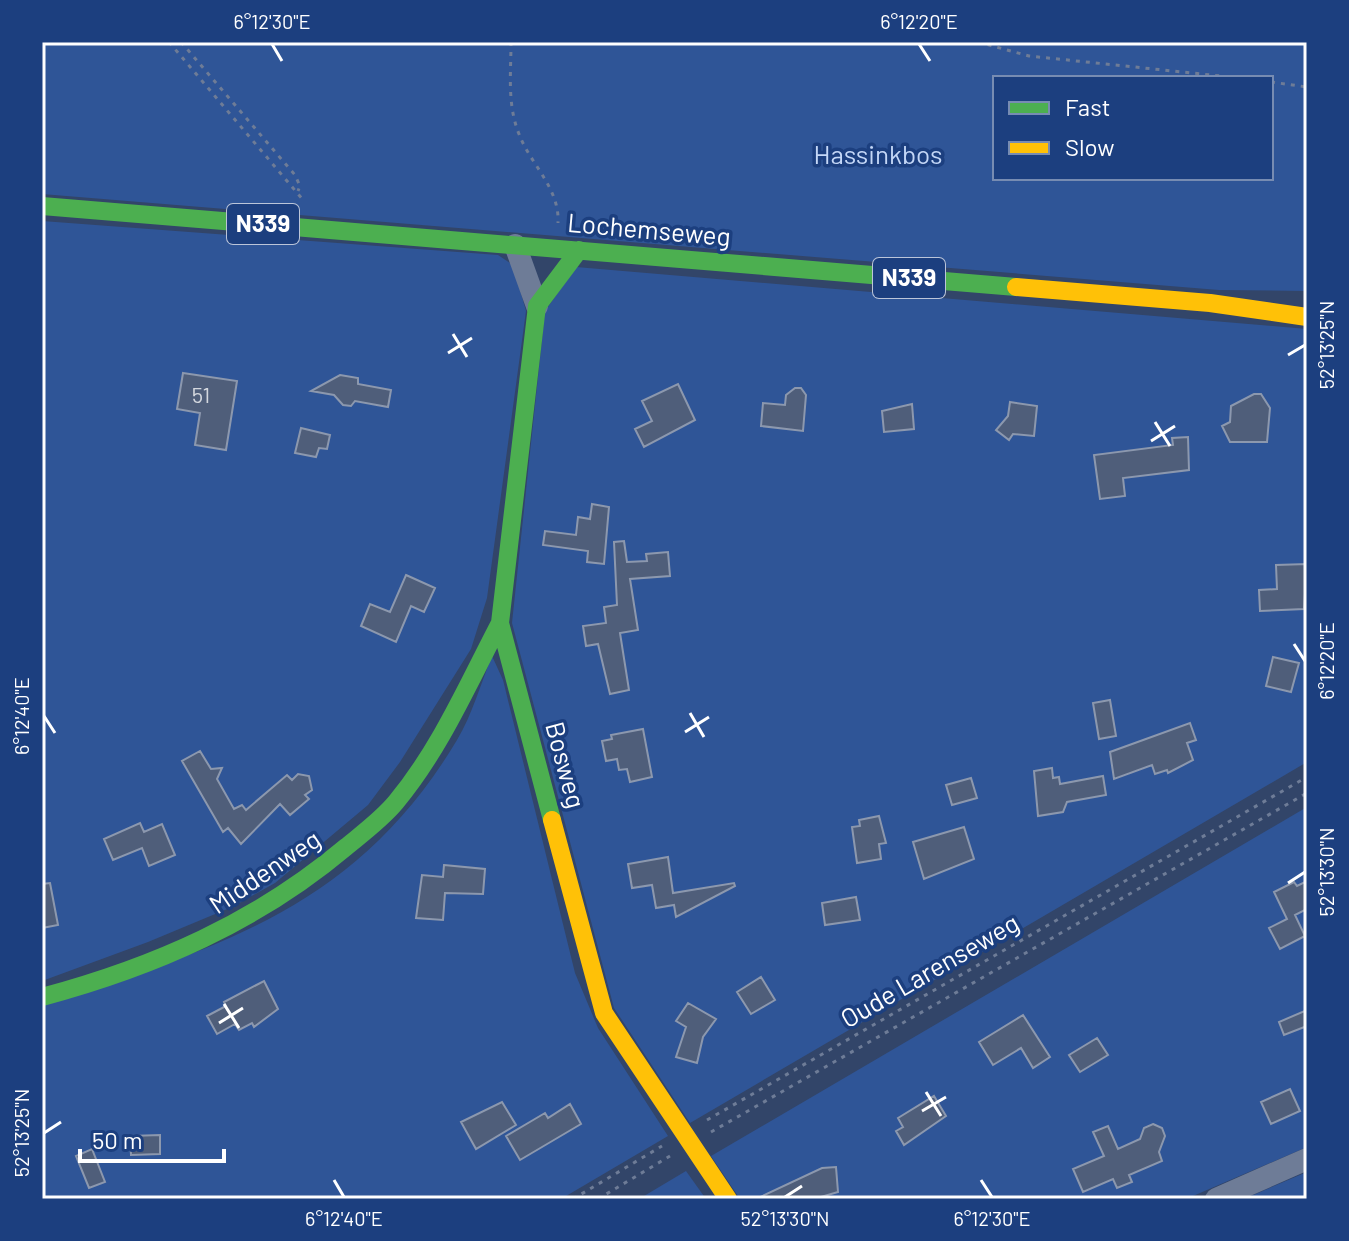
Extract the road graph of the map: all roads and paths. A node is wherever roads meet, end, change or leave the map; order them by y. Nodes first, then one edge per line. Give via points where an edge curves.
1 (169, 42) edge
2 (181, 42) edge
3 (511, 42) edge
4 (978, 42) edge
5 (1221, 76) edge
6 (1273, 82) edge
7 (1307, 87) edge
8 (42, 206) edge
9 (515, 245) junction
10 (549, 248) junction
11 (579, 250) junction
12 (537, 306) junction
13 (1251, 308) junction
14 (1307, 308) edge
15 (1307, 317) edge
16 (500, 623) junction
17 (1307, 777) edge
18 (1307, 793) edge
19 (42, 997) edge
20 (688, 1138) junction
21 (1307, 1159) edge
22 (573, 1199) edge
23 (598, 1199) edge
24 (728, 1199) edge
25 (1216, 1199) edge

1 - 2 path via 298,191 295,175
3 - 10 path via 513,115 559,211
4 - 5 path via 1029,56
6 - 7 path
8 - 9 street, Lochemseweg / N339
9 - 10 street, Lochemseweg / N339
9 - 12 street, Bosweg
10 - 11 street, Lochemseweg / N339
11 - 12 street
11 - 13 street, Lochemseweg / N339
12 - 16 street, Bosweg
13 - 14 street, Lochemseweg / N339
13 - 15 street, Lochemseweg / N339
16 - 19 street, Middenweg via 396,802 318,874 220,935 101,983
16 - 20 street, Bosweg via 604,1013
17 - 20 path, Oude Larenseweg
18 - 20 path, Oude Larenseweg
20 - 22 path, Oude Larenseweg
20 - 23 path, Oude Larenseweg
20 - 24 street, Bosweg
21 - 25 street

